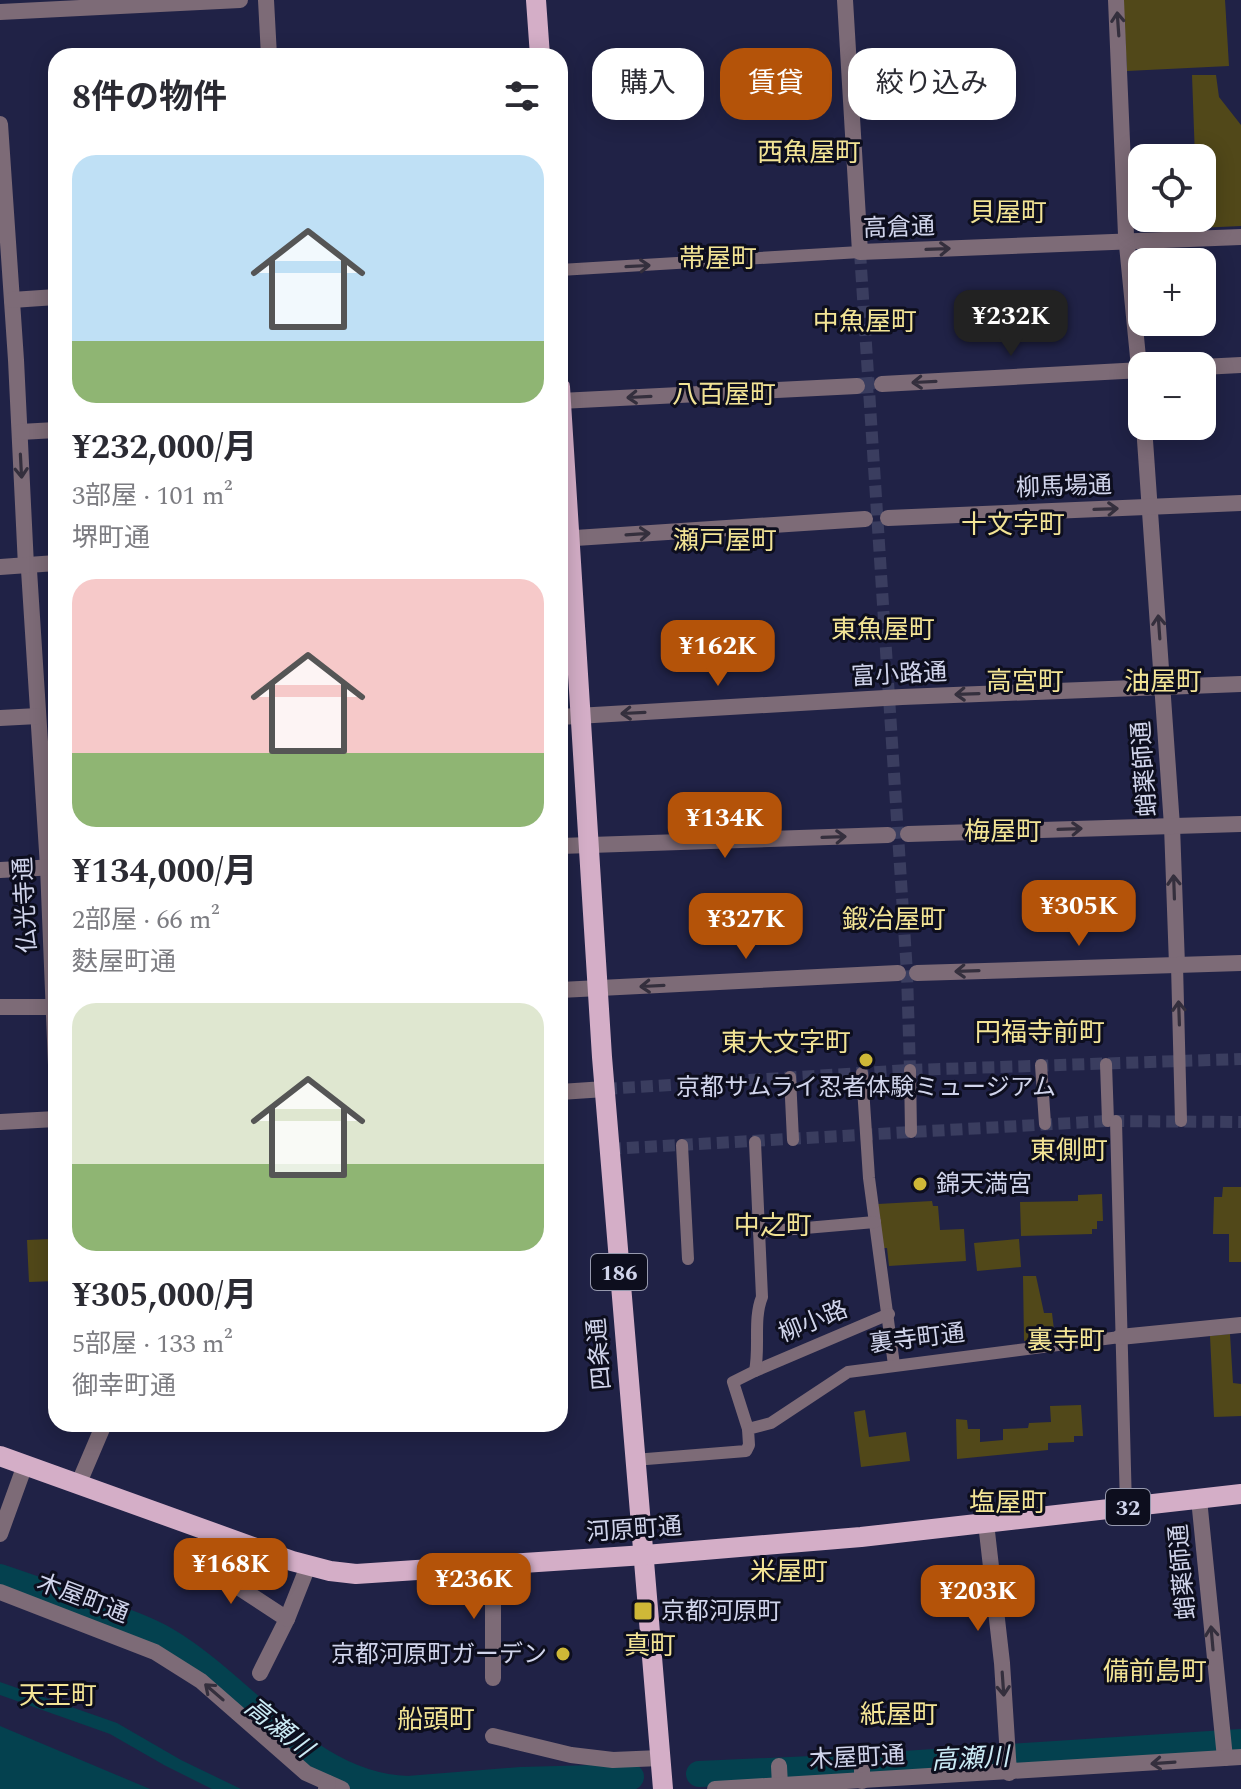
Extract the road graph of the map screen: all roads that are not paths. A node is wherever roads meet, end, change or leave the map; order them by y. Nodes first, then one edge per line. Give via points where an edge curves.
1 (240, 0) edge
2 (266, 0) edge
3 (536, 0) edge
4 (845, 0) edge
5 (1116, 0) edge
6 (0, 12) edge
7 (269, 48) edge
8 (539, 48) edge
9 (0, 124) edge
10 (1241, 237) edge
11 (1127, 242) junction
12 (860, 252) junction
13 (568, 270) edge
14 (48, 298) edge
15 (12, 300) junction
16 (1139, 352) edge
17 (8, 360) edge
18 (1241, 365) edge
19 (1216, 366) edge
20 (1128, 371) edge
21 (882, 384) tunnel mouth
22 (857, 386) tunnel mouth
23 (568, 401) edge
24 (48, 430) edge
25 (20, 432) junction
26 (1145, 440) edge
27 (1241, 503) edge
28 (1151, 507) junction
29 (888, 518) dead end
30 (865, 519) dead end
31 (568, 539) edge
32 (48, 564) edge
33 (26, 566) junction
34 (0, 567) edge
35 (568, 645) edge
36 (1241, 684) edge
37 (1163, 687) junction
38 (570, 716) edge
39 (0, 718) edge
40 (38, 722) junction
41 (48, 725) edge
42 (1241, 824) edge
43 (48, 826) edge
44 (1172, 826) junction
45 (908, 834) dead end
46 (888, 835) dead end
47 (588, 845) junction
48 (568, 846) edge
49 (48, 867) edge
50 (0, 870) edge
51 (1241, 963) edge
52 (1177, 965) junction
53 (898, 973) dead end
54 (917, 973) dead end
55 (597, 989) junction
56 (568, 990) edge
57 (0, 1007) edge
58 (48, 1007) edge
59 (1106, 1064) dead end
60 (1041, 1065) dead end
61 (910, 1070) tunnel mouth
62 (862, 1073) dead end
63 (790, 1077) dead end
64 (605, 1089) junction
65 (568, 1091) edge
66 (48, 1119) edge
67 (1181, 1121) dead end
68 (0, 1122) edge
69 (1045, 1124) dead end
70 (911, 1132) dead end
71 (793, 1140) dead end
72 (755, 1142) dead end
73 (682, 1145) dead end
74 (875, 1222) junction
75 (759, 1232) junction
76 (688, 1259) dead end
77 (889, 1314) junction
78 (1241, 1325) edge
79 (1120, 1337) junction
80 (894, 1365) junction
81 (755, 1371) junction
82 (748, 1429) junction
83 (101, 1432) edge
84 (0, 1456) edge
85 (634, 1460) junction
86 (25, 1465) junction
87 (78, 1485) junction
88 (1241, 1494) edge
89 (1199, 1499) junction
90 (1126, 1507) junction
91 (986, 1523) junction
92 (0, 1534) edge
93 (223, 1537) junction
94 (645, 1555) junction
95 (493, 1565) junction
96 (308, 1566) junction
97 (0, 1592) edge
98 (287, 1619) junction
99 (260, 1673) dead end
100 (493, 1678) dead end
101 (493, 1736) dead end
102 (1228, 1750) edge
103 (1008, 1756) junction
104 (660, 1758) junction
105 (332, 1787) edge
106 (663, 1789) edge
107 (715, 1789) edge

1 - 6 street
2 - 7 street
3 - 8 main road
4 - 12 street
11 -> 5 street
9 - 15 street
10 - 11 street, 高倉通
12 -> 11 street, 高倉通
11 - 16 street
13 -> 12 street, 高倉通
14 - 15 street
15 - 17 street, 仏光寺通
17 - 25 street, 仏光寺通
18 - 19 street
20 -> 21 street
22 -> 23 street
24 - 25 street
25 -> 33 street, 仏光寺通
26 - 28 street, 蛸薬師通
27 - 28 street, 柳馬場通
29 -> 28 street, 柳馬場通
37 -> 28 street, 蛸薬師通
31 -> 30 street
32 - 33 street
33 - 34 street
33 - 40 street, 仏光寺通
35 - 38 main road, 四条通 / 186
36 - 37 street, 富小路通
37 -> 38 street, 富小路通
37 - 44 street, 蛸薬師通
38 - 47 main road, 四条通 / 186
39 - 40 street
40 - 41 street
40 - 43 street, 仏光寺通
42 - 44 street
45 -> 44 street
52 -> 44 street, 蛸薬師通
47 -> 46 street
47 - 48 street
47 - 55 main road, 四条通 / 186
49 - 50 street
51 - 52 street
52 -> 54 street
67 -> 52 street, 蛸薬師通
53 -> 55 street
55 - 56 street
55 - 64 main road, 四条通 / 186
57 - 58 street
59 - 79 street
60 - 69 street
61 - 70 street
62 - 74 street
63 - 71 street
64 - 65 street
64 - 85 main road, 四条通 / 186
66 - 68 street
72 - 75 street
73 - 76 street
74 - 75 street
74 - 77 street
75 - 81 street via 762,1297
77 - 80 street
77 - 81 street, 柳小路
78 - 79 street, 裏寺町通
79 - 80 street, 裏寺町通
79 - 90 street
80 - 82 street, 裏寺町通 via 844,1373 771,1423
81 - 82 street via 733,1382
82 - 85 street, 裏寺町通 via 746,1451
83 - 87 street
84 - 86 main road, 河原町通 / 32
85 - 94 main road, 四条通 / 186
86 - 87 main road, 河原町通 / 32
86 - 92 street
87 - 93 main road, 河原町通 / 32
88 - 89 main road, 河原町通 / 32
89 - 90 main road, 河原町通 / 32
102 -> 89 street, 蛸薬師通
90 - 91 main road, 河原町通 / 32
91 - 94 main road, 河原町通 / 32
91 -> 103 street
93 - 96 main road, 河原町通 / 32
93 - 98 street via 229,1581
94 - 95 main road, 河原町通 / 32
94 - 104 main road, 四条通 / 186
95 - 96 main road, 河原町通 / 32 via 356,1574
95 - 100 street
96 - 98 street
105 -> 97 street, 木屋町通 via 306,1773 201,1681 155,1652
98 - 99 street
101 - 104 street via 571,1755
102 -> 103 street, 木屋町通
103 - 107 street, 木屋町通 via 779,1776
104 - 106 main road, 四条通 / 186

